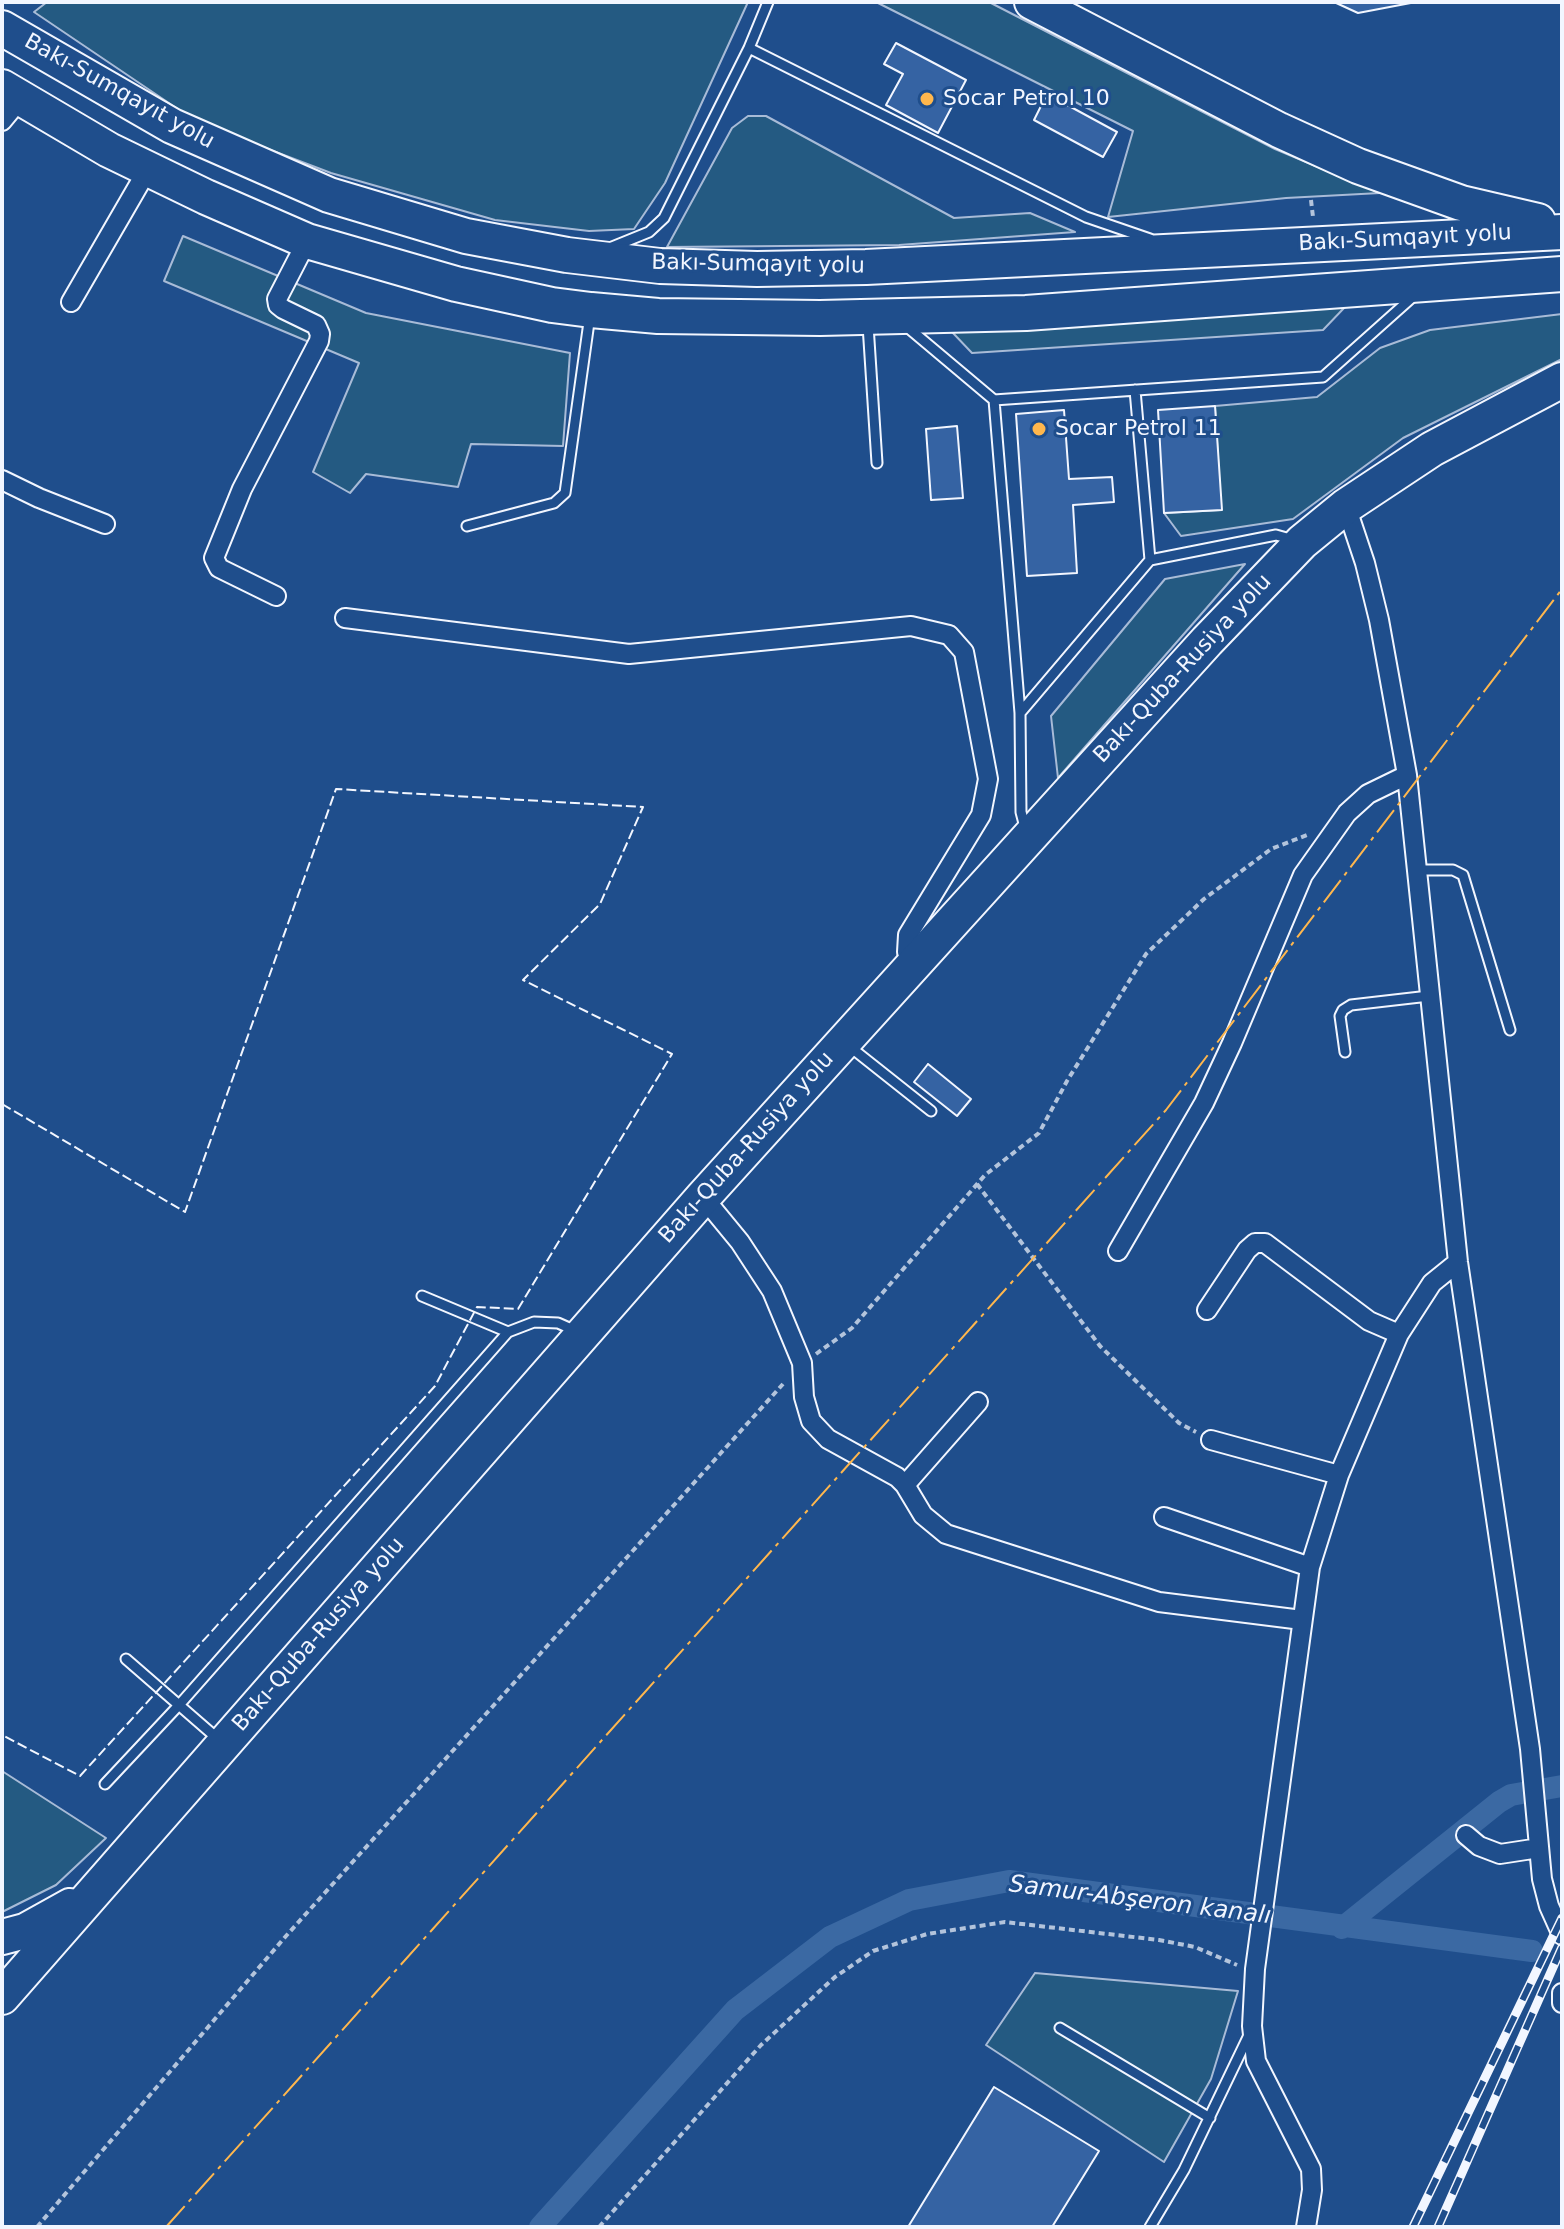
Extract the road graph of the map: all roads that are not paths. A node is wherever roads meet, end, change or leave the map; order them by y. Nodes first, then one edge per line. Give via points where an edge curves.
1 (8, 2) edge
2 (768, 2) edge
3 (1032, 2) edge
4 (2, 7) edge
5 (2, 28) edge
6 (749, 48) junction
7 (8, 102) edge
8 (148, 169) junction
9 (1562, 225) edge
10 (1562, 232) edge
11 (307, 241) junction
12 (1188, 250) junction
13 (567, 255) junction
14 (1562, 274) edge
15 (1427, 285) junction
16 (71, 302) dead end
17 (591, 310) junction
18 (881, 317) junction
19 (1562, 380) edge
20 (1135, 390) junction
21 (994, 400) junction
22 (877, 463) dead end
23 (2, 480) edge
24 (1346, 506) junction
25 (105, 524) dead end
26 (467, 526) dead end
27 (1302, 542) junction
28 (1150, 560) junction
29 (276, 596) dead end
30 (345, 618) dead end
31 (1020, 713) junction
32 (1407, 775) junction
33 (1028, 837) junction
34 (1417, 870) junction
35 (913, 963) junction
36 (1429, 996) junction
37 (1510, 1030) dead end
38 (843, 1041) junction
39 (1345, 1052) dead end
40 (931, 1111) dead end
41 (703, 1197) junction
42 (1118, 1251) dead end
43 (1458, 1262) junction
44 (422, 1296) dead end
45 (1207, 1310) dead end
46 (508, 1332) junction
47 (583, 1334) junction
48 (1399, 1334) junction
49 (978, 1402) dead end
50 (1211, 1440) road end
51 (1339, 1475) junction
52 (905, 1485) junction
53 (1164, 1517) dead end
54 (1310, 1567) junction
55 (1302, 1620) junction
56 (126, 1659) dead end
57 (180, 1704) junction
58 (223, 1744) junction
59 (105, 1784) dead end
60 (1466, 1835) dead end
61 (1539, 1848) junction
62 (117, 1866) junction
63 (1562, 1935) edge
64 (2, 1937) edge
65 (1562, 1993) edge
66 (2, 1997) edge
67 (1562, 2003) edge
68 (1252, 2026) junction
69 (1060, 2028) dead end
70 (1210, 2118) junction
71 (1150, 2227) edge
72 (1306, 2227) edge

1 - 4 highway
2 - 6 lane
3 - 9 highway via 1358,166 1461,203
5 - 13 highway, Bakı-Sumqayıt yolu via 172,126 329,195 466,236
6 - 12 lane via 1086,217
6 - 13 lane via 664,218 633,240
7 - 8 highway, Bakı-Sumqayıt yolu
8 - 11 highway, Bakı-Sumqayıt yolu
8 - 16 street
10 - 12 highway, Bakı-Sumqayıt yolu
11 - 17 highway, Bakı-Sumqayıt yolu via 456,284
11 - 29 street via 277,299 283,309 316,325 319,341 242,489 214,558 219,568
12 - 13 highway, Bakı-Sumqayıt yolu via 757,269 660,266
14 - 15 highway, Bakı-Sumqayıt yolu
15 - 18 highway, Bakı-Sumqayıt yolu via 1026,313
15 - 20 lane via 1323,377
17 - 18 highway, Bakı-Sumqayıt yolu via 658,316
17 - 26 lane via 565,493 554,503
18 - 21 lane
18 - 22 lane
19 - 24 highway, Bakı-Quba-Rusiya yolu via 1432,449
20 - 21 lane
20 - 28 lane
21 - 31 lane
23 - 25 street
24 - 27 highway, Bakı-Quba-Rusiya yolu
24 - 32 street via 1379,620
27 - 28 lane via 1276,535
27 - 33 highway, Bakı-Quba-Rusiya yolu
28 - 31 lane
30 - 35 street via 629,654 911,626 949,635 964,652 988,779 981,815 908,935
31 - 33 lane via 1021,812
32 - 34 street
32 - 42 street via 1368,794 1347,813 1303,875 1204,1103
33 - 35 highway, Bakı-Quba-Rusiya yolu
34 - 36 street
34 - 37 lane via 1463,875
35 - 38 highway, Bakı-Quba-Rusiya yolu
36 - 39 lane via 1351,1005 1340,1016
36 - 43 street
38 - 40 lane
38 - 41 highway, Bakı-Quba-Rusiya yolu
41 - 47 highway, Bakı-Quba-Rusiya yolu
41 - 52 street via 772,1291 802,1363 811,1421 828,1439
43 - 48 street via 1432,1283
43 - 61 street via 1530,1749
44 - 46 lane
45 - 48 street via 1247,1250 1265,1243 1369,1321
46 - 47 lane via 534,1322 558,1323
46 - 57 lane
47 - 58 highway, Bakı-Quba-Rusiya yolu
48 - 51 street
49 - 52 street
50 - 51 street
51 - 54 street
52 - 55 street via 923,1515 946,1534 1159,1602
53 - 54 street
54 - 55 street
55 - 68 street
56 - 57 lane
57 - 58 lane
57 - 59 lane
58 - 62 highway, Bakı-Quba-Rusiya yolu
60 - 61 street via 1500,1854
61 - 63 street via 1549,1906
62 - 64 highway via 65,1910
62 - 66 highway, Bakı-Quba-Rusiya yolu
65 - 67 street
68 - 70 lane
68 - 72 street via 1256,2061 1311,2169
69 - 70 lane
70 - 71 lane

